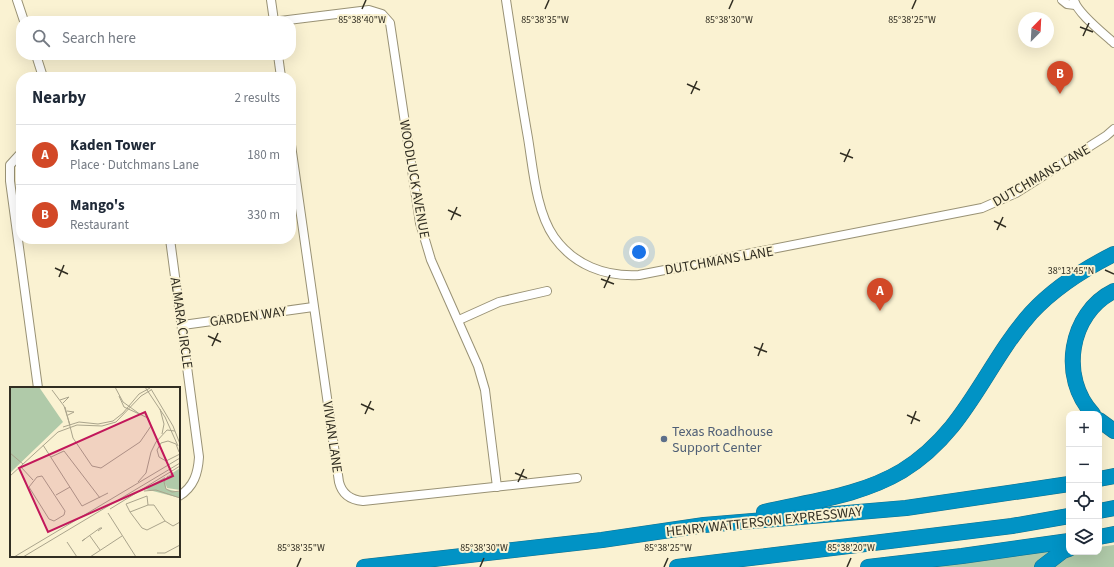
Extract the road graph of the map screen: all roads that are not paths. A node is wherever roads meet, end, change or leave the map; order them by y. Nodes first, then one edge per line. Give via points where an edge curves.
1 (17, 0) edge
2 (271, 0) edge
3 (506, 0) edge
4 (1062, 0) edge
5 (1075, 3) edge
6 (22, 16) edge
7 (273, 16) edge
8 (296, 19) edge
9 (1114, 43) edge
10 (38, 60) edge
11 (279, 60) edge
12 (41, 72) edge
13 (280, 72) edge
14 (1114, 129) edge
15 (16, 158) edge
16 (296, 183) edge
17 (16, 225) edge
18 (19, 244) edge
19 (171, 244) edge
20 (1114, 254) edge
21 (546, 291) dead end
22 (1114, 291) edge
23 (313, 307) junction
24 (459, 320) junction
25 (183, 325) junction
26 (38, 387) edge
27 (1091, 411) edge
28 (1102, 422) edge
29 (1114, 431) edge
30 (1114, 476) edge
31 (577, 478) dead end
32 (1102, 478) edge
33 (1066, 484) edge
34 (497, 487) junction
35 (180, 495) edge
36 (1114, 508) edge
37 (1102, 510) edge
38 (1066, 516) edge
39 (704, 525) junction
40 (1066, 541) edge
41 (1066, 550) edge
42 (364, 567) edge
43 (677, 567) edge
44 (868, 567) edge
45 (1042, 567) edge

1 - 6 street
2 - 7 street
3 - 14 street, DUTCHMANS LANE via 534,172 546,222 554,237 568,253 586,265 607,273 639,274 982,208 1016,193
4 - 5 street via 1067,4
5 - 9 street
8 - 24 street, WOODLUCK AVENUE via 369,10 382,14 390,23 420,224 431,260
10 - 12 street
11 - 13 street
15 - 17 street via 10,165
16 - 23 street, VIVIAN LANE
18 - 26 street
19 - 25 street, ALMARA CIRCLE
20 - 39 highway via 1066,282 1040,304 1017,332 958,420 936,444 903,470 854,492
21 - 24 street via 499,302
22 - 27 highway via 1101,299 1083,319 1073,349 1072,366 1076,384
23 - 25 street, GARDEN WAY
23 - 34 street, VIVIAN LANE via 339,482 343,492 353,499 363,501
24 - 34 street, WOODLUCK AVENUE via 485,390
25 - 35 street, ALMARA CIRCLE via 199,466 193,483
28 - 29 highway
30 - 32 highway
31 - 34 street, VIVIAN LANE
33 - 39 highway, HENRY WATTERSON EXPRESSWAY via 906,508
36 - 37 highway
38 - 43 highway via 957,533
39 - 42 highway, HENRY WATTERSON EXPRESSWAY via 602,540
40 - 44 highway
41 - 45 highway

